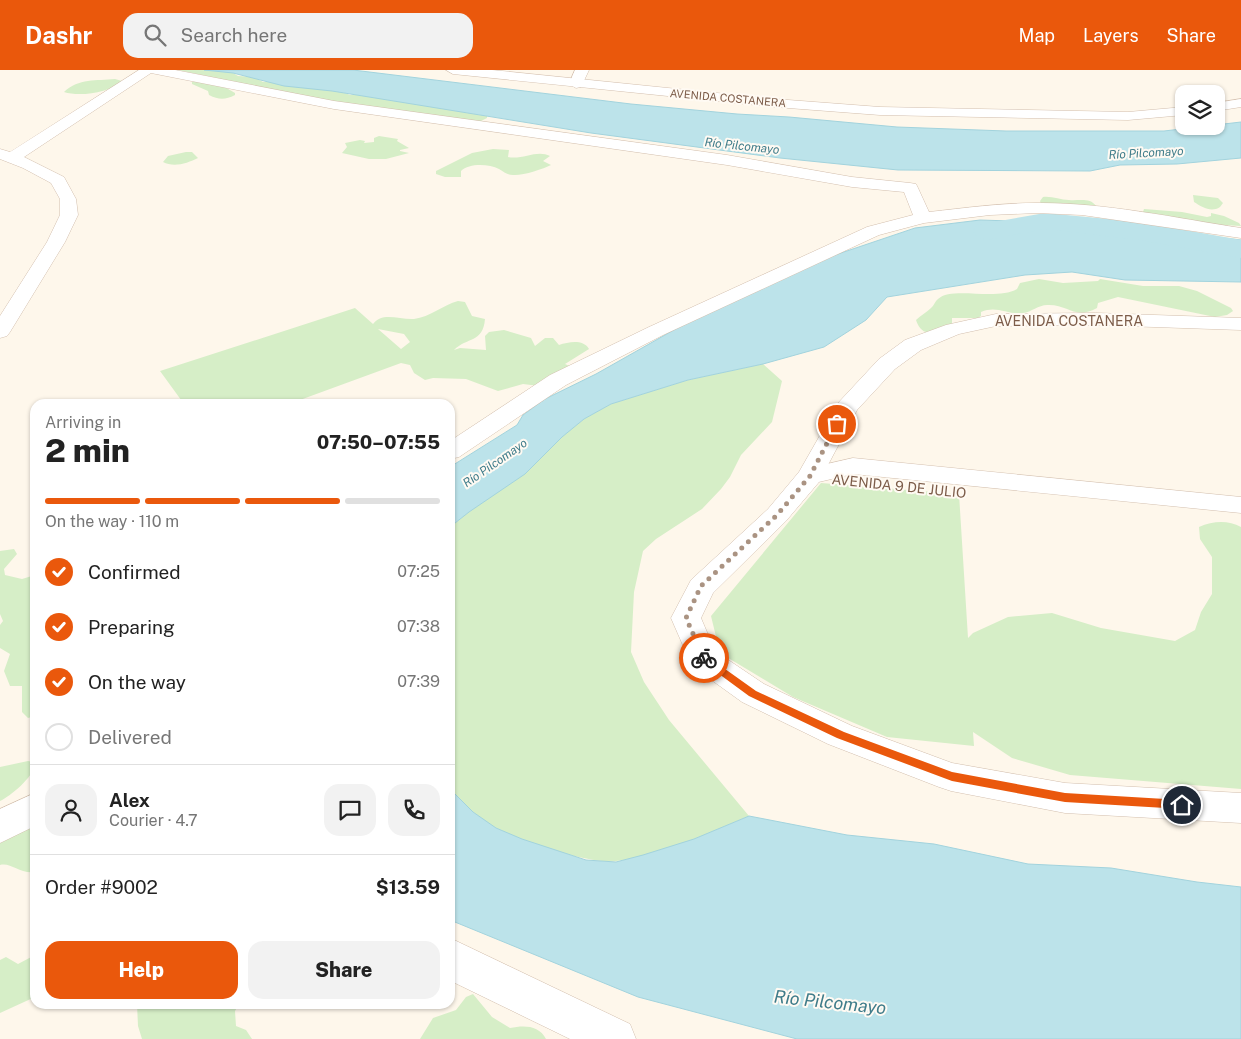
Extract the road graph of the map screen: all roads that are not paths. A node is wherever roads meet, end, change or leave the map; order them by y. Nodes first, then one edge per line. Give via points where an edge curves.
1 (147, 70) edge
2 (155, 70) edge
3 (453, 70) edge
4 (582, 70) edge
5 (502, 73) edge
6 (576, 84) junction
7 (1241, 103) edge
8 (1225, 106) edge
9 (1175, 112) edge
10 (6, 156) edge
11 (923, 218) junction
12 (1241, 233) edge
13 (1241, 324) edge
14 (0, 332) edge
15 (455, 449) edge
16 (810, 476) junction
17 (1241, 505) edge
18 (1241, 521) edge
19 (1241, 808) edge
20 (30, 811) edge
21 (0, 827) edge
22 (455, 960) edge
23 (615, 1039) edge

1 - 10 street
2 - 11 street via 334,105 910,188
3 - 5 street, AVENIDA COSTANERA
4 - 6 street
5 - 6 street, AVENIDA COSTANERA
6 - 9 street, AVENIDA COSTANERA via 880,111 1128,116
7 - 8 street
10 - 14 street via 58,180 68,199 69,215 56,242
11 - 12 street via 990,210 1082,210
11 - 15 street via 873,231 656,331 558,380
13 - 16 street, AVENIDA COSTANERA via 1096,319 996,320 953,329 913,345 887,364 847,407
16 - 17 street, AVENIDA 9 DE JULIO via 853,466
16 - 18 street, AVENIDA 9 DE JULIO
16 - 19 street, AVENIDA COSTANERA via 777,515 701,586 686,618 703,658 761,698 840,735 952,777 1065,798
20 - 21 street
22 - 23 street

